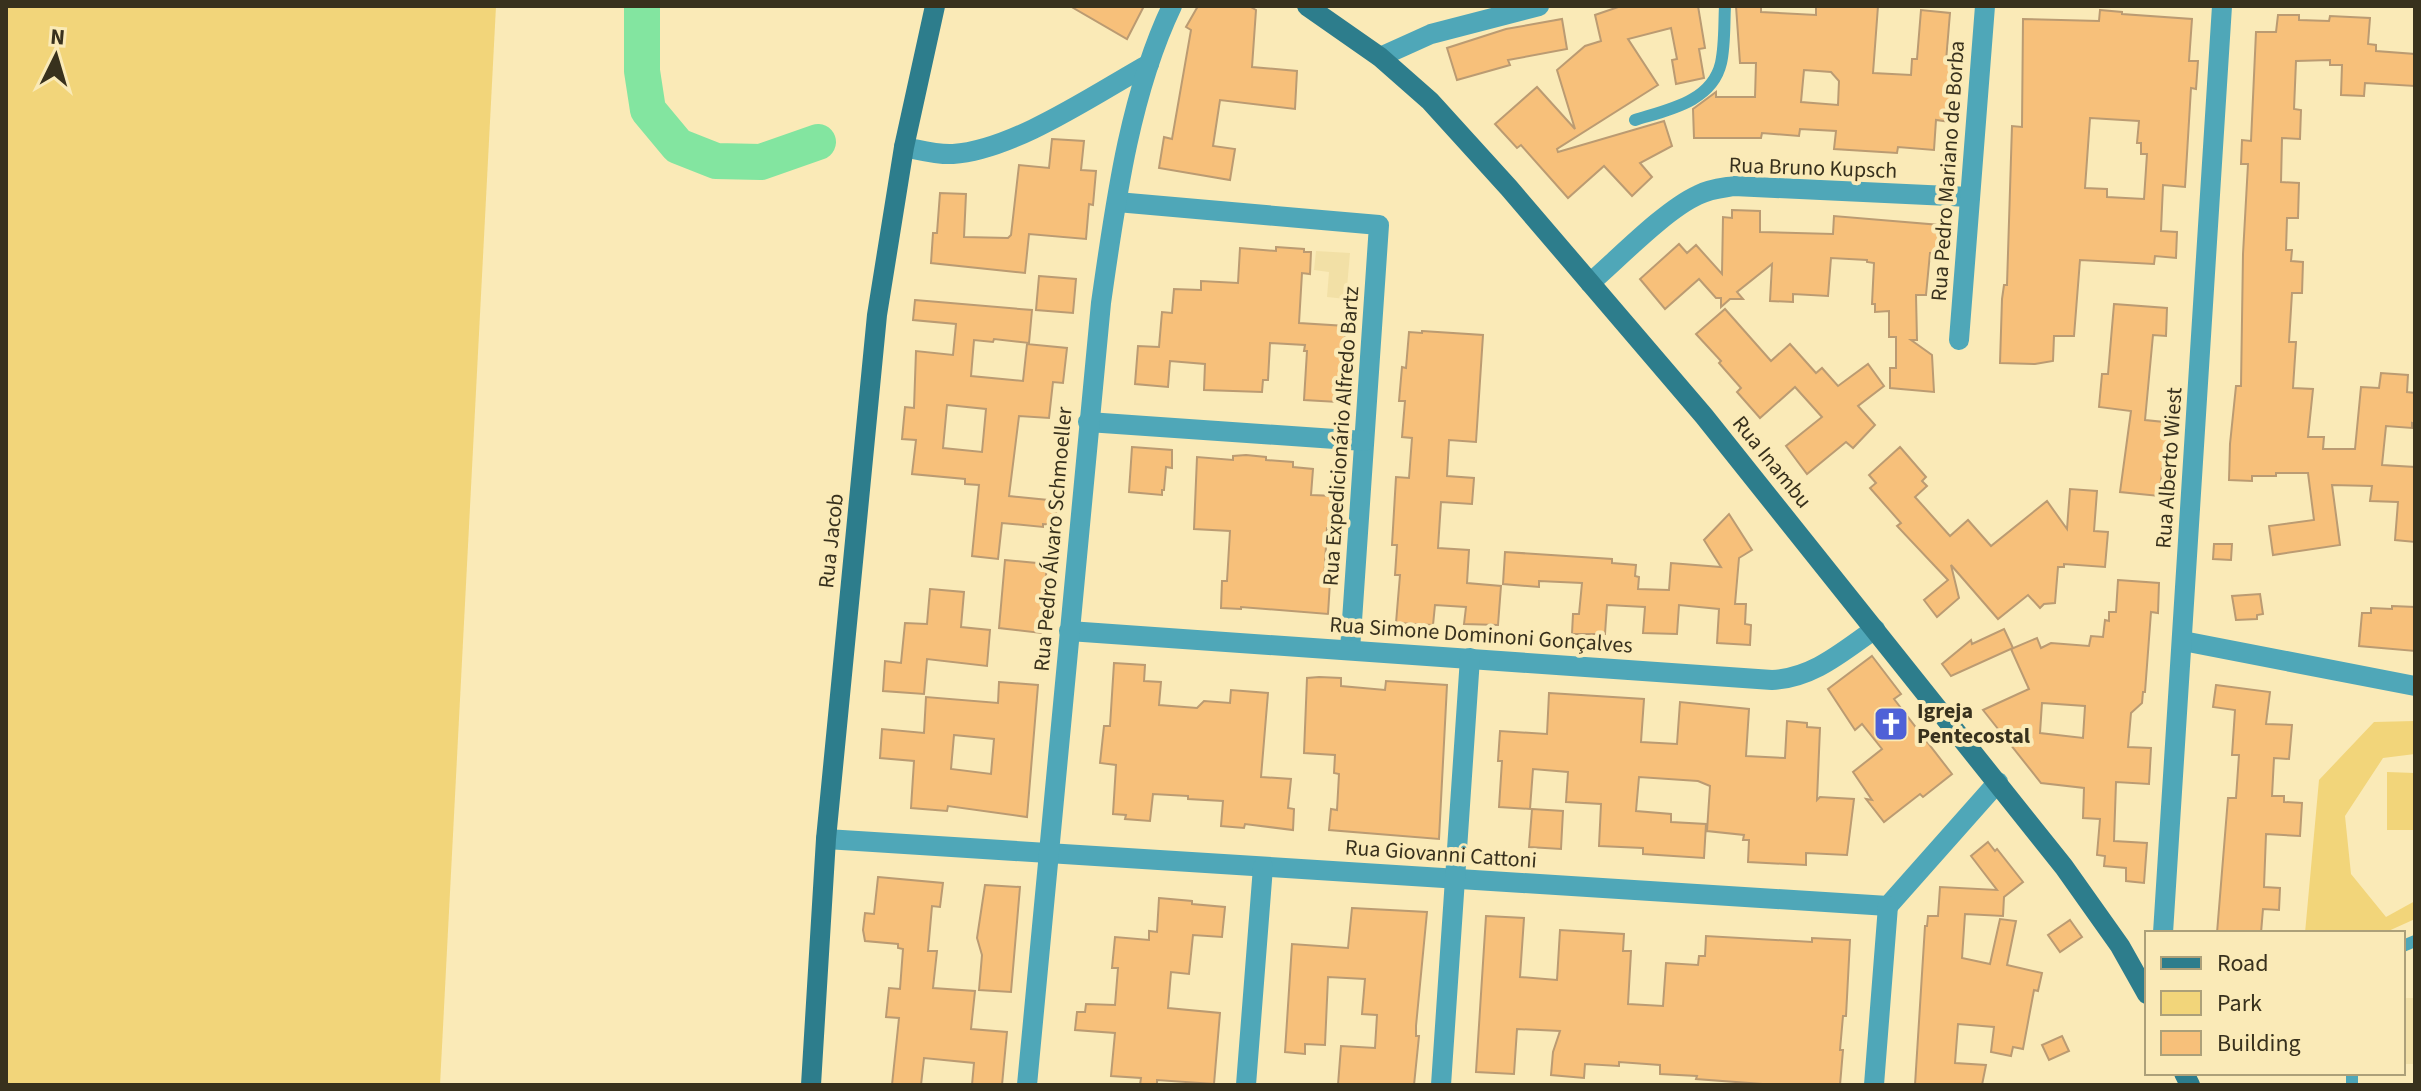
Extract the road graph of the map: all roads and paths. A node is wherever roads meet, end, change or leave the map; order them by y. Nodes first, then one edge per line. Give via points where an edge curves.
1 (935, 6) edge
2 (1172, 6) edge
3 (1307, 6) edge
4 (1539, 6) edge
5 (1725, 6) edge
6 (1985, 6) edge
7 (2222, 6) edge
8 (1380, 57) junction
9 (1149, 64) junction
10 (1635, 120) dead end
11 (904, 147) junction
12 (1970, 197) junction
13 (1117, 202) junction
14 (1590, 283) junction
15 (1959, 340) dead end
16 (1088, 422) junction
17 (1364, 441) junction
18 (1875, 629) junction
19 (1069, 631) junction
20 (2183, 641) junction
21 (1350, 650) junction
22 (1470, 658) junction
23 (2415, 686) edge
24 (1998, 782) junction
25 (826, 839) junction
26 (1048, 854) junction
27 (1263, 867) junction
28 (1455, 879) junction
29 (1888, 906) junction
30 (2163, 931) edge
31 (2144, 978) edge
32 (811, 1085) edge
33 (1027, 1085) edge
34 (1246, 1085) edge
35 (1441, 1085) edge
36 (1874, 1085) edge

1 - 11 street, Rua Jacob
2 - 9 street, Rua Pedro Álvaro Schmoeller
3 - 8 street, Rua Inambu
4 - 8 street via 1431,34
5 - 10 lane via 1715,80 1688,102
6 - 12 street, Rua Pedro Mariano de Borba
7 - 20 street, Rua Alberto Wiest
8 - 14 street, Rua Inambu via 1430,101
9 - 11 street via 1003,142 950,154
9 - 13 street, Rua Pedro Álvaro Schmoeller
11 - 25 street, Rua Jacob via 877,315
12 - 14 street, Rua Bruno Kupsch via 1719,188 1682,203
12 - 15 street, Rua Pedro Mariano de Borba
13 - 16 street, Rua Pedro Álvaro Schmoeller
13 - 17 street, Rua Expedicionário Alfredo Bartz via 1379,225
14 - 18 street, Rua Inambu
16 - 17 street
16 - 19 street, Rua Pedro Álvaro Schmoeller
17 - 21 street, Rua Expedicionário Alfredo Bartz
18 - 22 street, Rua Simone Dominoni Gonçalves via 1819,668 1786,679
18 - 24 street, Rua Inambu
19 - 21 street, Rua Simone Dominoni Gonçalves
19 - 26 street, Rua Pedro Álvaro Schmoeller
20 - 23 street
20 - 30 street, Rua Alberto Wiest
21 - 22 street, Rua Simone Dominoni Gonçalves
22 - 28 street
24 - 29 street
24 - 31 street, Rua Inambu
25 - 26 street, Rua Giovanni Cattoni
25 - 32 street, Rua Jacob
26 - 27 street, Rua Giovanni Cattoni
26 - 33 street, Rua Pedro Álvaro Schmoeller
27 - 28 street, Rua Giovanni Cattoni
27 - 34 street
28 - 29 street, Rua Giovanni Cattoni
28 - 35 street
29 - 36 street

